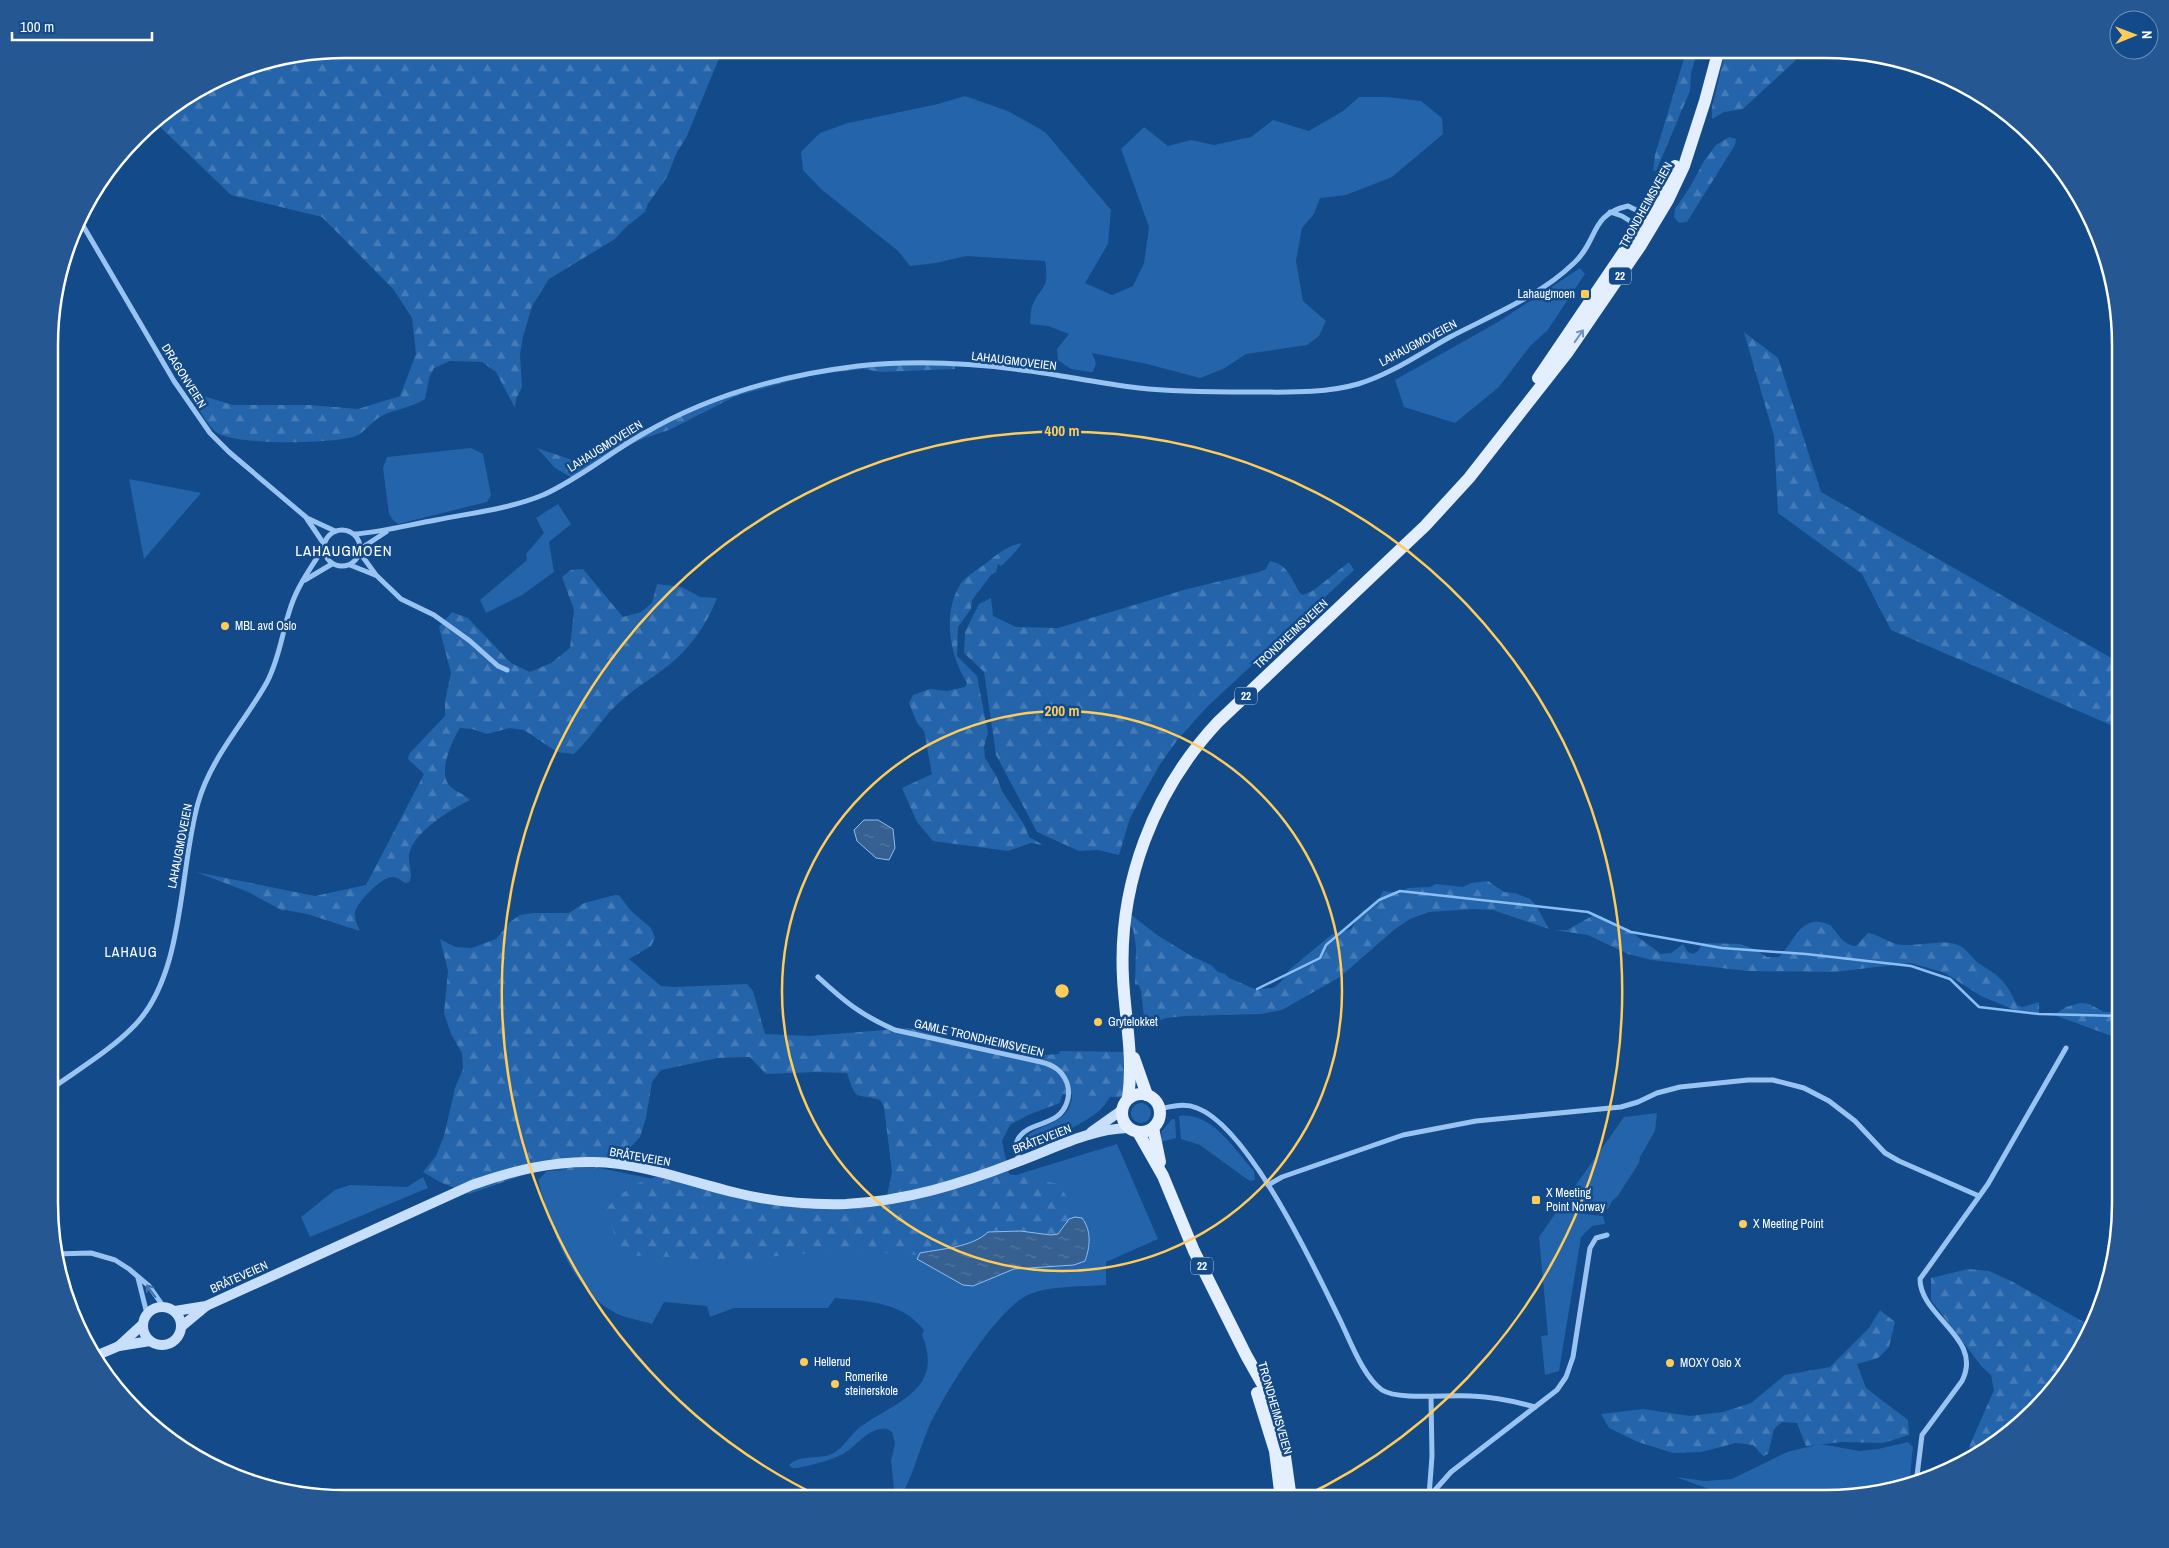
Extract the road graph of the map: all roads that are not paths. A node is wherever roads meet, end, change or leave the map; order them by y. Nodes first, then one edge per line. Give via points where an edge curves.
1 (1716, 58) edge
2 (1698, 122) junction
3 (1610, 212) junction
4 (1647, 215) junction
5 (83, 226) edge
6 (1646, 228) junction
7 (307, 518) junction
8 (335, 531) junction
9 (387, 532) junction
10 (354, 534) junction
11 (324, 546) junction
12 (360, 551) junction
13 (332, 564) junction
14 (350, 565) junction
15 (376, 575) junction
16 (304, 580) junction
17 (507, 670) dead end
18 (818, 977) dead end
19 (2066, 1048) dead end
20 (1131, 1049) junction
21 (58, 1084) edge
22 (1147, 1095) junction
23 (1128, 1098) junction
24 (1160, 1109) junction
25 (1122, 1110) junction
26 (1154, 1128) junction
27 (1133, 1130) junction
28 (1086, 1135) junction
29 (1020, 1162) junction
30 (1163, 1176) junction
31 (1268, 1185) junction
32 (1979, 1196) junction
33 (1607, 1235) dead end
34 (62, 1254) edge
35 (138, 1278) junction
36 (163, 1306) junction
37 (206, 1306) junction
38 (175, 1311) junction
39 (145, 1319) junction
40 (181, 1327) junction
41 (150, 1340) junction
42 (119, 1346) junction
43 (100, 1354) edge
44 (1246, 1355) junction
45 (1431, 1397) junction
46 (1535, 1407) junction
47 (1917, 1475) edge
48 (1280, 1490) edge
49 (1290, 1490) edge
50 (1429, 1490) edge
51 (1435, 1490) edge

1 - 2 main road, TRONDHEIMSVEIEN / 22
2 - 4 main road, TRONDHEIMSVEIEN / 22
2 - 6 main road, TRONDHEIMSVEIEN / 22 via 1684,166
3 - 4 street via 1628,206
3 - 6 street
3 - 9 street, LAHAUGMOVEIEN via 1601,220 1579,259 1556,278 1392,369 1356,384 1311,392 1192,392 980,366 918,364 849,368 779,382 716,400 651,429 584,472 534,498
4 - 6 main road, TRONDHEIMSVEIEN / 22
5 - 7 street, DRAGONVEIEN via 162,363 201,422 229,452
6 - 20 main road, TRONDHEIMSVEIEN / 22 via 1483,461 1440,510 1224,717 1196,747 1172,783 1143,846 1126,911 1123,977
7 - 8 street, DRAGONVEIEN
7 - 11 street, DRAGONVEIEN
8 - 10 street via 345,530
8 - 11 street
9 - 10 street, LAHAUGMOVEIEN
9 - 12 street, LAHAUGMOVEIEN
10 - 12 street
11 - 13 street
11 - 16 street, LAHAUGMOVEIEN
12 - 14 street
12 - 15 street
13 - 14 street
13 - 16 street
14 - 15 street
15 - 17 street via 401,599 434,615
16 - 21 street, LAHAUGMOVEIEN via 291,605 279,652 267,681 218,759 200,796 172,946 166,973 156,995 127,1033
18 - 29 street, GAMLE TRONDHEIMSVEIEN via 848,1005 895,1030 1056,1067 1068,1088 1066,1106 1053,1120 1020,1136 1016,1148
19 - 32 street
20 - 22 main road, TRONDHEIMSVEIEN / 22
20 - 23 main road, TRONDHEIMSVEIEN / 22
22 - 23 main road via 1135,1094
22 - 24 main road, 22
23 - 25 main road, 22
24 - 26 main road, 22
24 - 31 street via 1184,1106 1206,1113 1257,1166
25 - 27 main road, 22 via 1123,1120
25 - 28 main road, BRÅTEVEIEN
26 - 27 main road via 1146,1132
26 - 30 main road, TRONDHEIMSVEIEN / 22
27 - 28 main road, BRÅTEVEIEN
27 - 30 main road, TRONDHEIMSVEIEN / 22
28 - 29 main road, BRÅTEVEIEN
29 - 37 main road, BRÅTEVEIEN via 930,1192 876,1201 828,1204 764,1199 652,1171 608,1164 570,1162 533,1167 472,1186
30 - 44 main road, TRONDHEIMSVEIEN / 22 via 1194,1250
31 - 32 street via 1403,1136 1476,1120 1620,1108 1680,1087 1773,1080 1804,1088 1829,1101 1855,1121 1885,1153
31 - 45 street via 1368,1375 1387,1393
32 - 47 street via 1920,1279 1922,1293 1968,1358 1967,1372 1962,1381 1922,1435
33 - 46 street via 1596,1238 1590,1248 1566,1377
34 - 35 street via 107,1256 123,1264
36 -> 35 street
35 - 39 street
36 - 38 main road
36 - 39 main road via 154,1308
37 - 38 main road, BRÅTEVEIEN
37 - 40 main road, BRÅTEVEIEN
38 - 40 main road
39 - 41 main road via 144,1333
39 - 42 main road
40 - 41 main road via 172,1342 161,1345
41 - 42 main road
42 - 43 main road
44 - 48 main road, TRONDHEIMSVEIEN / 22 via 1272,1438
44 - 49 main road, TRONDHEIMSVEIEN / 22 via 1276,1418
45 - 46 street via 1496,1398
45 - 50 street
46 - 51 street via 1451,1472

